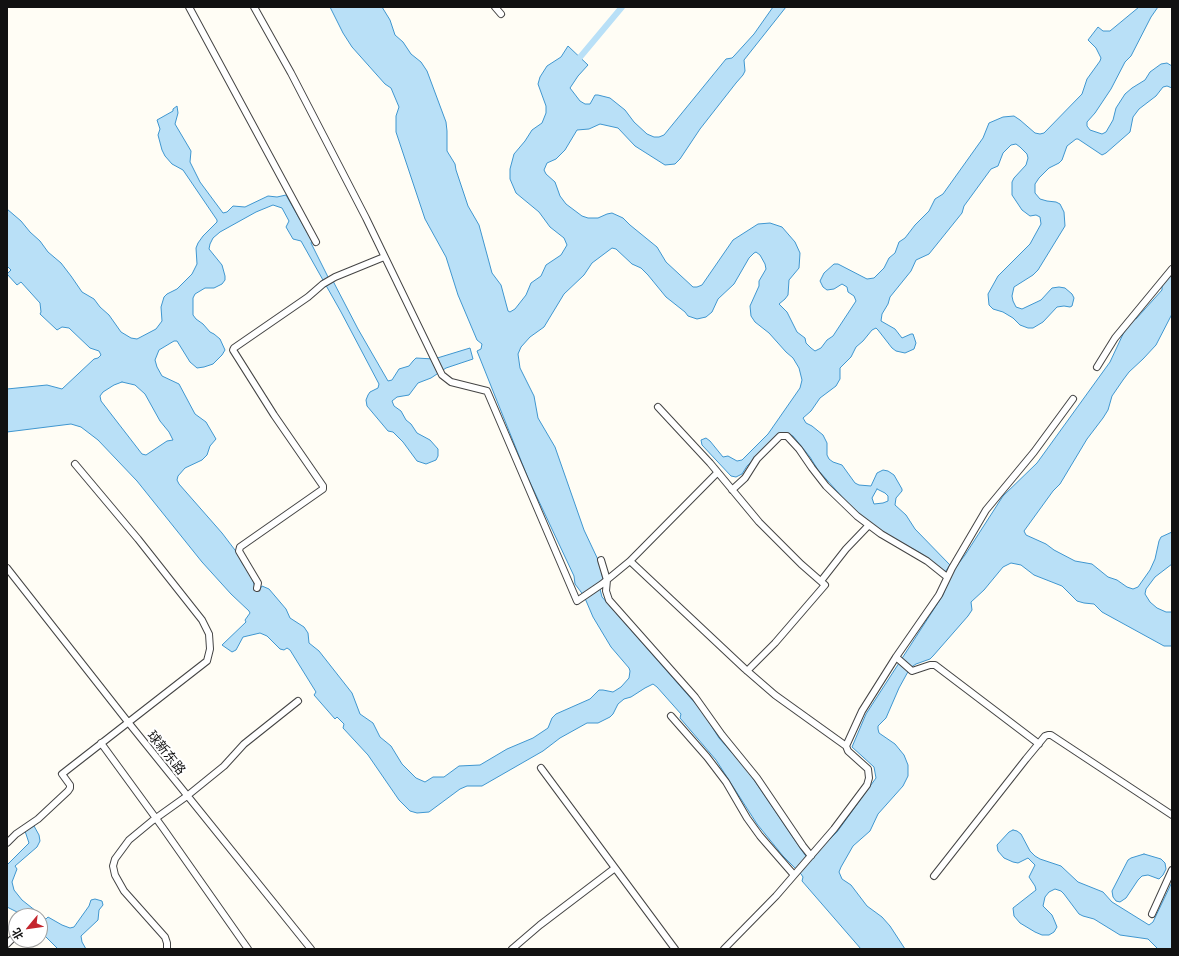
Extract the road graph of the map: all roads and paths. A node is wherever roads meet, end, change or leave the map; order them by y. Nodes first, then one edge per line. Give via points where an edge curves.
1 (189, 7) edge
2 (254, 7) edge
3 (495, 7) edge
4 (501, 14) dead end
5 (316, 242) dead end
6 (384, 256) junction
7 (1172, 269) edge
8 (1097, 367) dead end
9 (1073, 399) dead end
10 (658, 407) dead end
11 (76, 464) dead end
12 (718, 473) junction
13 (732, 490) junction
14 (869, 525) junction
15 (602, 560) dead end
16 (630, 561) junction
17 (7, 568) edge
18 (947, 577) junction
19 (821, 581) junction
20 (604, 582) junction
21 (257, 588) dead end
22 (897, 658) junction
23 (747, 671) junction
24 (298, 701) dead end
25 (672, 716) dead end
26 (128, 722) junction
27 (101, 743) junction
28 (1039, 744) junction
29 (846, 746) junction
30 (541, 768) dead end
31 (187, 796) junction
32 (1172, 815) edge
33 (156, 818) junction
34 (7, 842) edge
35 (810, 857) junction
36 (616, 868) junction
37 (1172, 870) edge
38 (794, 874) junction
39 (934, 876) dead end
40 (1152, 914) dead end
41 (167, 949) edge
42 (248, 949) edge
43 (311, 949) edge
44 (512, 949) edge
45 (675, 949) edge
46 (724, 949) edge

1 - 5 street
2 - 6 street via 291,73
3 - 4 street
6 - 20 street via 440,372 450,382 487,392 577,601
6 - 21 street via 323,284 233,350 323,486 323,489 240,547 239,551 258,583
7 - 8 street via 1115,338
9 - 18 street via 986,510
10 - 12 street
11 - 26 street via 202,620 210,639 207,661
12 - 13 street
12 - 16 street
13 - 14 street via 745,478 757,459 780,436 785,435 799,449 826,486
13 - 19 street via 779,543
14 - 18 street via 918,555
14 - 19 street
15 - 20 street
16 - 20 street
16 - 23 street
17 - 26 street, 球新东路
18 - 22 street via 939,595
19 - 23 street via 825,585
20 - 35 street via 609,600 695,697 761,784
22 - 28 street via 912,672 935,665
22 - 29 street via 862,711
23 - 29 street
24 - 31 street via 244,744 224,766
25 - 38 street via 726,782 760,836
26 - 27 street
26 - 31 street, 球新东路
27 - 33 street
27 - 34 street via 62,774 70,785 68,791 38,819
28 - 32 street via 1045,736 1051,735
28 - 39 street
29 - 35 street via 848,751 868,769 869,780 834,829
30 - 36 street
31 - 33 street
31 - 43 street, 球新东路
33 - 41 street via 125,845 115,859 114,871 124,891 165,937
33 - 42 street
35 - 38 street
36 - 44 street
36 - 45 street
37 - 40 street
38 - 46 street

